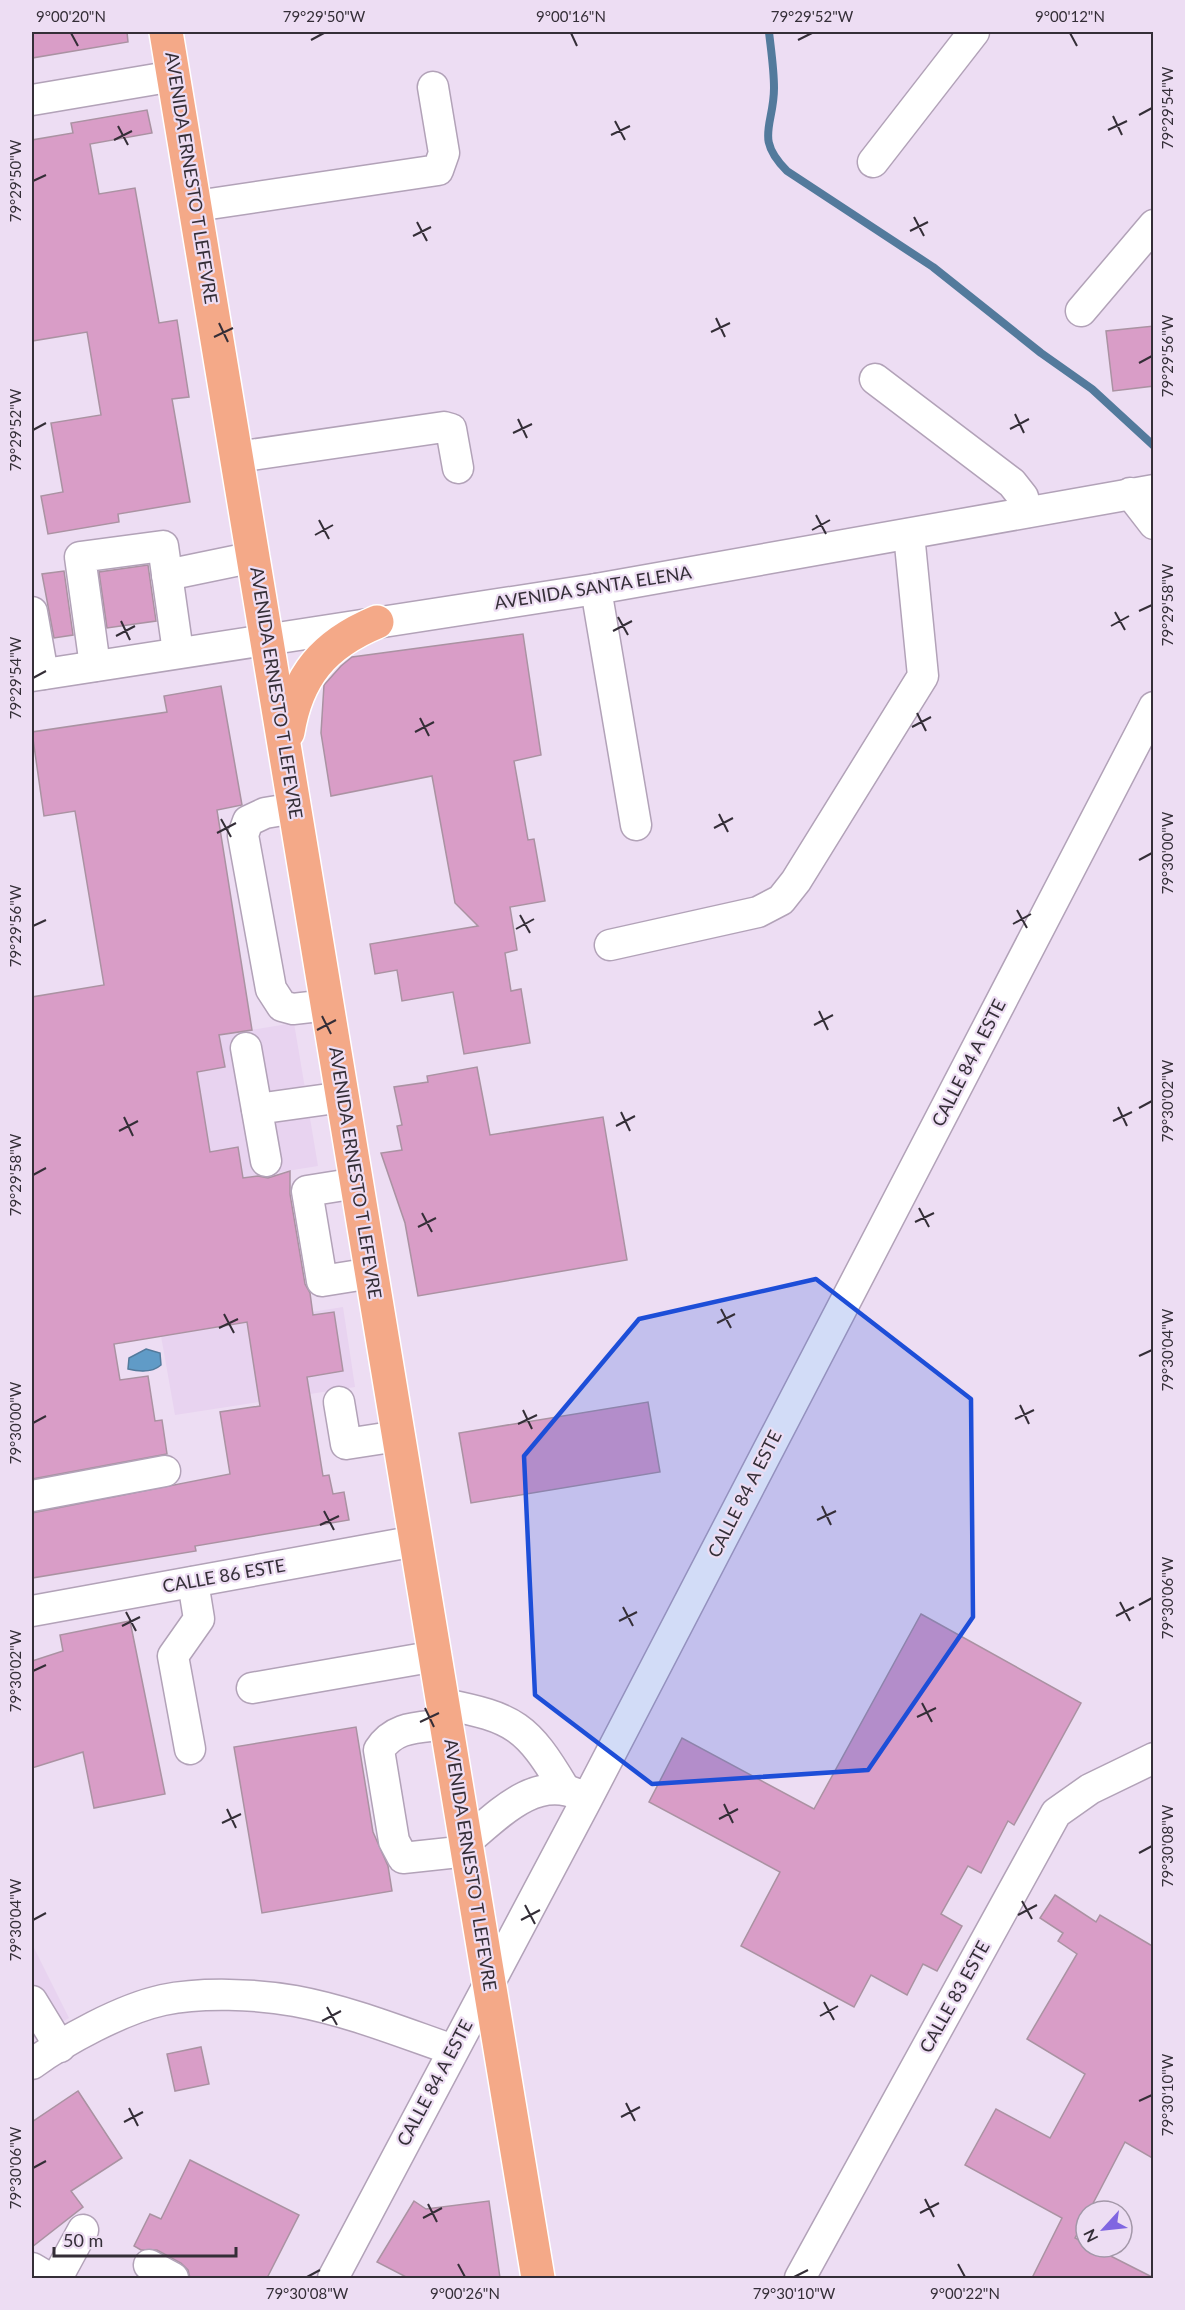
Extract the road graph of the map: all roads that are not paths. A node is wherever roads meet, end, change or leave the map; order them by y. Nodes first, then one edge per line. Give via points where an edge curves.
1 (166, 32) edge
2 (974, 32) edge
3 (174, 76) junction
4 (433, 87) dead end
5 (32, 100) edge
6 (873, 162) dead end
7 (196, 206) junction
8 (1154, 225) edge
9 (1081, 310) dead end
10 (875, 379) dead end
11 (237, 457) junction
12 (458, 468) dead end
13 (1141, 492) edge
14 (1027, 512) junction
15 (1154, 524) edge
16 (909, 534) junction
17 (254, 557) junction
18 (167, 575) junction
19 (596, 589) junction
20 (32, 612) edge
21 (377, 622) junction
22 (268, 639) junction
23 (178, 652) junction
24 (95, 666) junction
25 (37, 675) edge
26 (1154, 707) edge
27 (285, 752) junction
28 (295, 808) junction
29 (636, 825) dead end
30 (610, 945) dead end
31 (328, 1005) junction
32 (246, 1048) dead end
33 (343, 1097) junction
34 (257, 1109) junction
35 (266, 1161) dead end
36 (357, 1183) junction
37 (372, 1273) junction
38 (339, 1402) dead end
39 (398, 1436) junction
40 (165, 1471) dead end
41 (32, 1496) edge
42 (416, 1541) junction
43 (193, 1582) junction
44 (32, 1611) edge
45 (436, 1656) junction
46 (252, 1688) dead end
47 (446, 1714) junction
48 (190, 1749) dead end
49 (1154, 1758) edge
50 (576, 1793) junction
51 (467, 1846) junction
52 (489, 1981) junction
53 (32, 2001) edge
54 (60, 2047) junction
55 (453, 2049) junction
56 (32, 2064) edge
57 (83, 2230) dead end
58 (32, 2268) edge
59 (49, 2278) edge
60 (57, 2278) edge
61 (333, 2278) edge
62 (538, 2278) edge
63 (800, 2278) edge

1 - 3 main road, AVENIDA ERNESTO T LEFEVRE
2 - 6 street
3 - 5 street
3 - 7 main road, AVENIDA ERNESTO T LEFEVRE
4 - 7 street via 444,153 438,170
7 - 11 main road, AVENIDA ERNESTO T LEFEVRE
8 - 9 street
10 - 14 street via 1012,483 1023,497
11 - 12 street via 444,427 453,434
11 - 17 main road, AVENIDA ERNESTO T LEFEVRE
13 - 14 street, AVENIDA SANTA ELENA
13 - 15 street
14 - 16 street, AVENIDA SANTA ELENA
16 - 19 street, AVENIDA SANTA ELENA
16 - 30 street via 923,676 796,881 780,900 758,912
17 - 18 street
17 - 22 main road, AVENIDA ERNESTO T LEFEVRE
18 - 23 street
18 - 24 street via 163,546 80,557
19 - 21 street, AVENIDA SANTA ELENA
19 - 29 street
20 - 25 street
21 - 22 street, AVENIDA SANTA ELENA
21 - 27 main road via 350,634 314,666 295,697
22 - 23 street, AVENIDA SANTA ELENA
22 - 27 main road, AVENIDA ERNESTO T LEFEVRE
23 - 24 street, AVENIDA SANTA ELENA
24 - 25 street, AVENIDA SANTA ELENA
26 - 50 street, CALLE 84 A ESTE
27 - 28 main road, AVENIDA ERNESTO T LEFEVRE
28 - 31 main road, AVENIDA ERNESTO T LEFEVRE
28 - 31 street via 265,813 248,821 243,835 271,989 282,1006 293,1009
31 - 33 main road, AVENIDA ERNESTO T LEFEVRE
32 - 34 street
33 - 34 street
33 - 36 main road, AVENIDA ERNESTO T LEFEVRE
34 - 35 street
36 - 37 main road, AVENIDA ERNESTO T LEFEVRE
36 - 37 street via 307,1191 308,1202 322,1281
37 - 39 main road, AVENIDA ERNESTO T LEFEVRE
38 - 39 street via 346,1444
39 - 42 main road, AVENIDA ERNESTO T LEFEVRE
40 - 41 street
42 - 43 street, CALLE 86 ESTE
42 - 45 main road, AVENIDA ERNESTO T LEFEVRE
43 - 44 street, CALLE 86 ESTE
43 - 48 street via 199,1619 173,1656
45 - 46 street
45 - 47 main road, AVENIDA ERNESTO T LEFEVRE
47 - 50 street via 487,1712 519,1728
47 - 51 main road, AVENIDA ERNESTO T LEFEVRE
47 - 51 street via 388,1737 379,1750 394,1841 403,1858
49 - 63 street, CALLE 83 ESTE via 1090,1789 1056,1813
50 - 51 street via 534,1792 505,1809
50 - 52 street, CALLE 84 A ESTE
51 - 52 main road, AVENIDA ERNESTO T LEFEVRE
52 - 55 street, CALLE 84 A ESTE
52 - 62 main road, AVENIDA ERNESTO T LEFEVRE
53 - 54 street
54 - 55 street via 99,2024 163,2000 238,1994 294,2000 341,2012
54 - 56 street
55 - 61 street, CALLE 84 A ESTE
57 - 60 street
58 - 59 street

